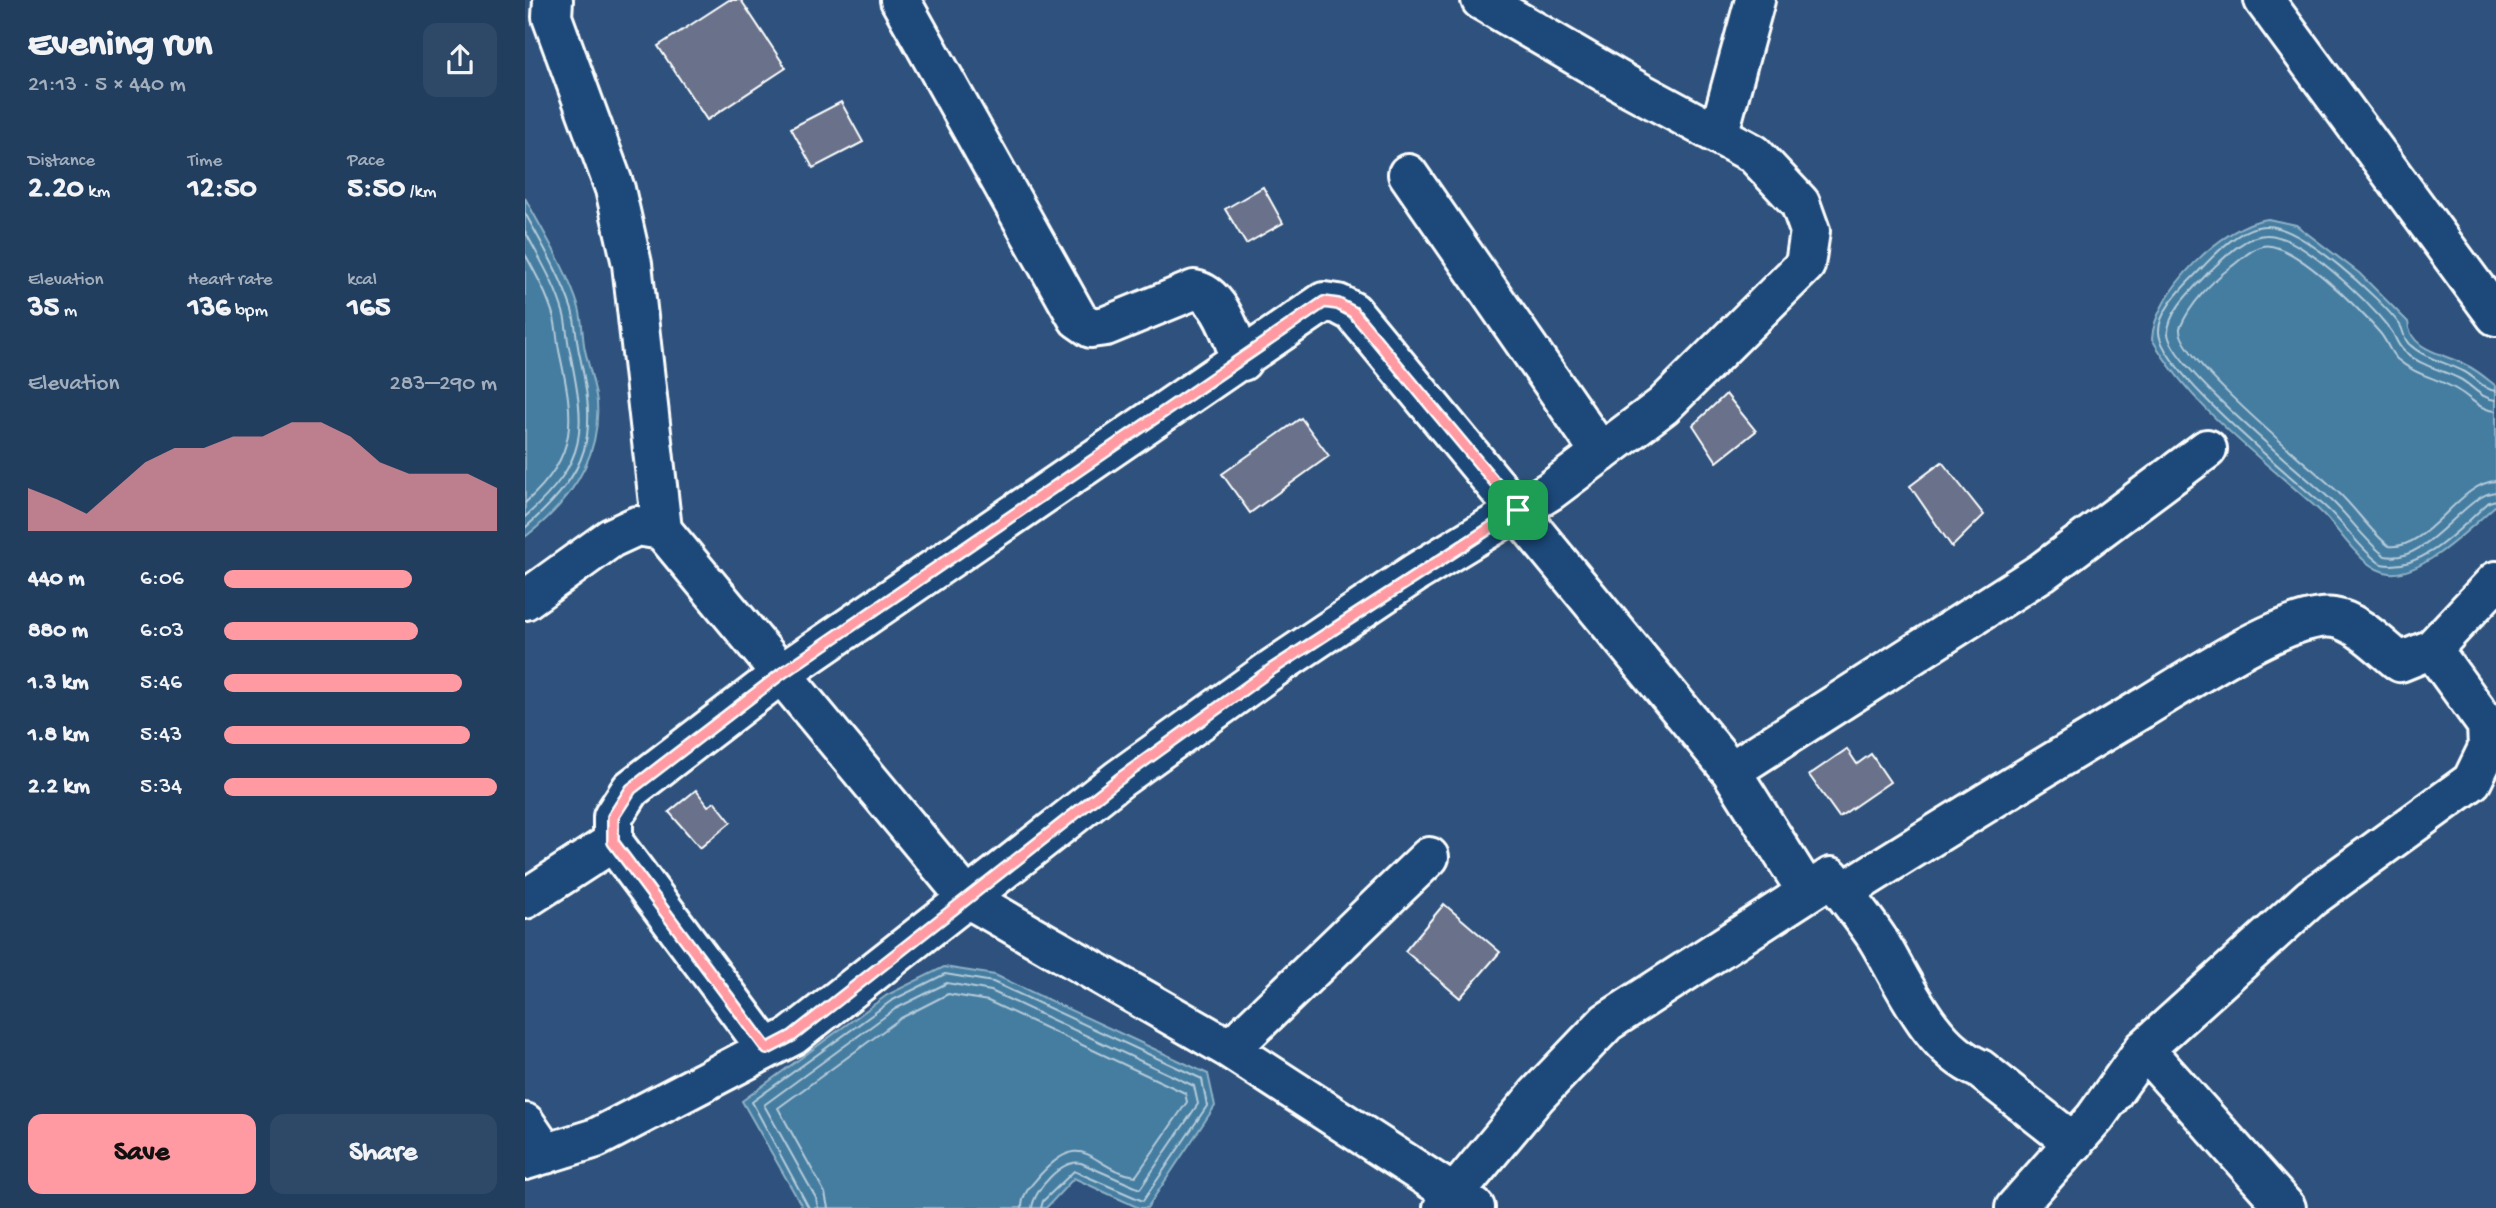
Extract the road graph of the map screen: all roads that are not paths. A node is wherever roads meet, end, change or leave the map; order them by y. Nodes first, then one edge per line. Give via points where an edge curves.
1 (553, 0) edge
2 (900, 0) edge
3 (1481, 0) edge
4 (1755, 0) edge
5 (2264, 0) edge
6 (1719, 132) junction
7 (1408, 174) dead end
8 (2496, 316) edge
9 (1243, 361) junction
10 (2207, 449) dead end
11 (1601, 453) junction
12 (1518, 510) junction
13 (662, 530) junction
14 (2496, 581) edge
15 (525, 600) edge
16 (2432, 649) junction
17 (781, 674) junction
18 (1731, 771) junction
19 (613, 842) junction
20 (1429, 857) dead end
21 (1825, 892) junction
22 (967, 898) junction
23 (525, 899) edge
24 (767, 1049) junction
25 (1230, 1049) junction
26 (2144, 1049) junction
27 (525, 1123) edge
28 (2074, 1143) junction
29 (535, 1157) edge
30 (1457, 1203) edge
31 (2029, 1203) edge
32 (2286, 1208) edge

1 - 13 street via 552,17 615,189 632,264
2 - 9 street via 1077,319 1091,328 1106,326 1194,290 1204,292 1213,300
3 - 6 street via 1630,87
4 - 6 street
5 - 8 street
6 - 11 street via 1754,154 1800,203 1810,230 1805,265 1663,406
7 - 11 street
9 - 12 street via 1324,302 1353,312
9 - 17 street
10 - 18 street via 2042,572
11 - 12 street
12 - 18 street
12 - 22 street via 1272,669 1119,779
13 - 15 street via 637,526 611,538
13 - 17 street
14 - 16 street
16 - 21 street via 2400,662 2335,618 2311,619 2266,638
16 - 26 street via 2487,725 2488,748 2472,781 2311,898
17 - 19 street via 631,789 613,817
17 - 22 street
18 - 21 street
19 - 23 street
19 - 24 street
20 - 25 street
21 - 28 street via 1874,934 1944,1042
21 - 30 street via 1607,1022 1537,1095
22 - 24 street via 792,1036
22 - 25 street
24 - 29 street via 596,1138
25 - 30 street
26 - 28 street
26 - 32 street
27 - 29 street
28 - 31 street

